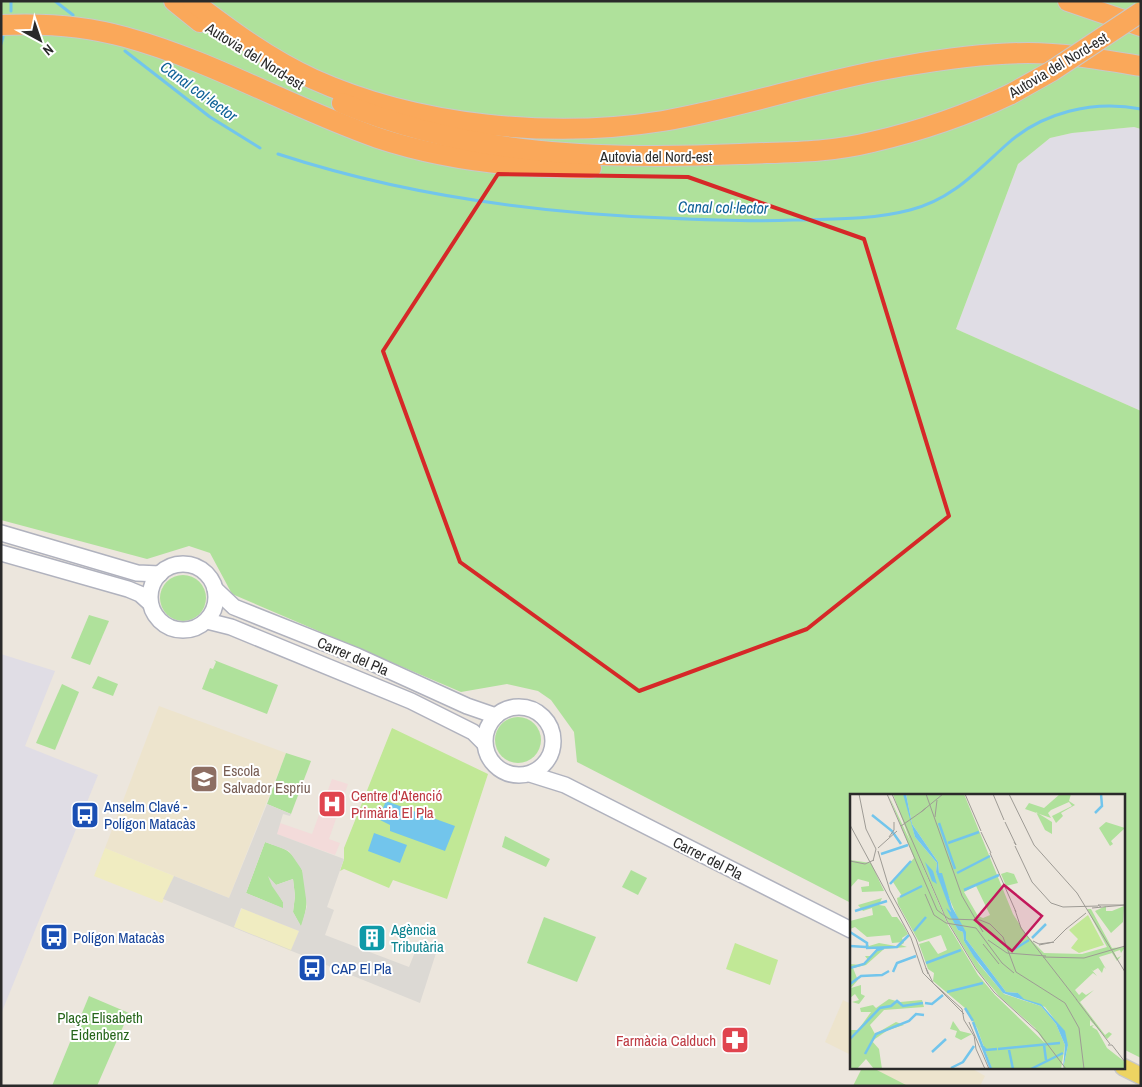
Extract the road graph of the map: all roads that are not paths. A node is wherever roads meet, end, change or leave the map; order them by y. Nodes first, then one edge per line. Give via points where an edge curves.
1 (174, 1) edge
2 (192, 1) edge
3 (1068, 1) edge
4 (1141, 12) edge
5 (10, 24) edge
6 (1141, 26) edge
7 (1141, 66) edge
8 (812, 152) junction
9 (1, 533) edge
10 (1, 553) edge
11 (160, 574) junction
12 (215, 589) junction
13 (150, 603) junction
14 (206, 621) junction
15 (496, 716) junction
16 (484, 743) junction
17 (550, 756) junction
18 (530, 774) junction
19 (566, 785) junction
20 (850, 929) edge
21 (1124, 1068) edge
22 (1141, 1076) edge

1 - 8 highway, Autovia del Nord-est via 280,74 382,120 425,132 486,144 585,156
2 - 7 highway via 248,42 313,79 378,102 476,123 539,129 602,128 663,120 904,66 977,56 1028,53
3 - 6 highway
4 - 8 highway, Autovia del Nord-est, bridge via 1052,71 973,112 871,143
5 - 8 highway via 65,27 124,36 216,69 297,106 380,138 467,157 554,168 646,168 740,166
9 - 11 main road via 137,573
10 - 13 main road via 128,589
11 - 12 main road via 175,565 192,565 207,574
11 - 13 main road via 152,587
12 - 14 main road via 215,606
12 - 15 main road, Carrer del Pla via 234,607
13 - 14 main road via 156,617 170,628 192,630
14 - 16 main road, Carrer del Pla via 240,630 412,701 473,732
15 - 16 main road via 487,728
15 - 17 main road via 515,707 538,713 552,733
16 - 18 main road via 488,758 500,770 516,776
17 - 18 main road
17 - 19 main road, Carrer del Pla via 552,765
18 - 19 main road, Carrer del Pla
19 - 20 main road, Carrer del Pla
21 - 22 main road

